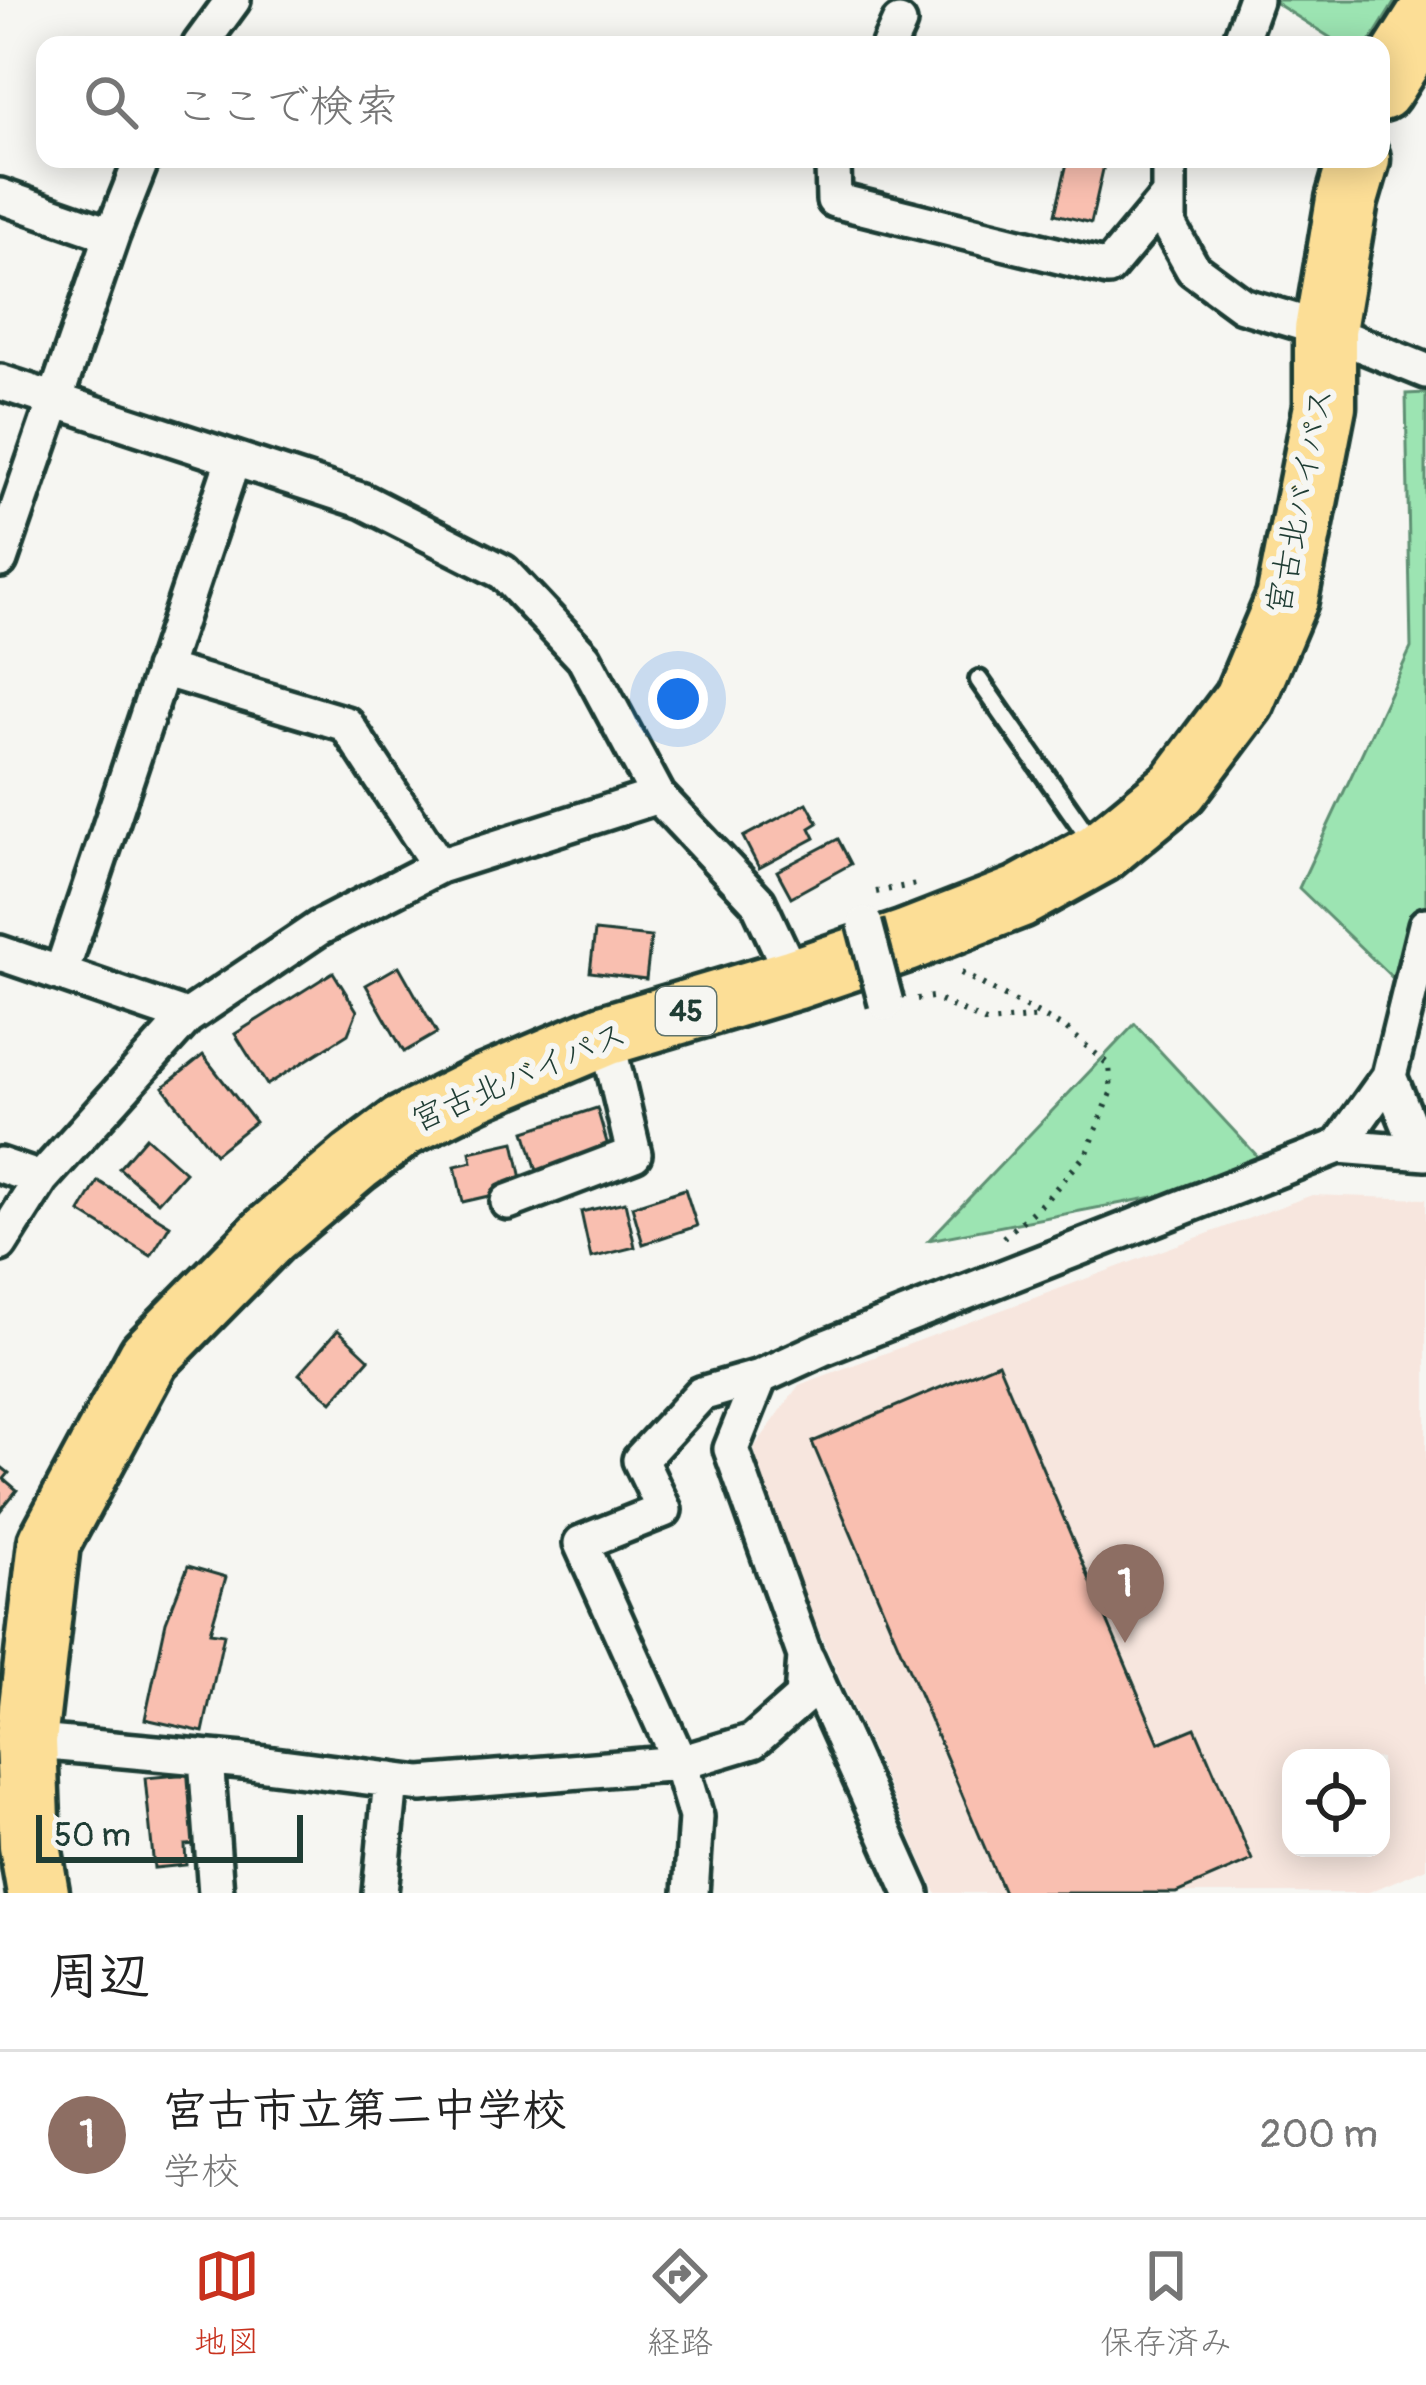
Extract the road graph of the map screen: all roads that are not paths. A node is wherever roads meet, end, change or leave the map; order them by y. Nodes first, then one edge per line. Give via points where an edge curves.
1 (233, 0) edge
2 (1256, 0) edge
3 (1426, 19) edge
4 (207, 36) edge
5 (1242, 36) edge
6 (1390, 76) edge
7 (138, 168) edge
8 (832, 168) edge
9 (1169, 168) edge
10 (1356, 168) edge
11 (0, 196) edge
12 (1168, 196) junction
13 (112, 235) junction
14 (1325, 330) junction
15 (1426, 371) edge
16 (0, 382) edge
17 (55, 401) junction
18 (233, 460) junction
19 (0, 560) edge
20 (162, 669) junction
21 (979, 680) dead end
22 (658, 796) junction
23 (1100, 853) junction
24 (440, 866) junction
25 (876, 920) junction
26 (1426, 926) edge
27 (0, 953) edge
28 (61, 973) junction
29 (794, 979) junction
30 (886, 1003) road end
31 (187, 1017) junction
32 (606, 1035) junction
33 (1389, 1076) junction
34 (1339, 1146) junction
35 (1422, 1152) edge
36 (0, 1166) edge
37 (41, 1179) junction
38 (508, 1202) dead end
39 (0, 1244) edge
40 (760, 1377) junction
41 (805, 1656) junction
42 (13, 1737) edge
43 (206, 1758) junction
44 (680, 1762) junction
45 (391, 1780) junction
46 (38, 1893) edge
47 (217, 1893) edge
48 (380, 1893) edge
49 (691, 1893) edge
50 (912, 1893) edge

1 - 4 street
2 - 5 street
3 - 6 highway
7 - 13 street
8 - 12 street via 834,200 1108,268
9 - 12 street
10 - 14 highway, 宮古北バイパス / 45
11 - 13 street
12 - 14 street via 1168,226 1193,269 1242,304
13 - 17 street
14 - 15 street
14 - 23 highway, 宮古北バイパス / 45 via 1325,406 1288,599 1244,700 1178,788
16 - 17 street
17 - 18 street
17 - 19 street
18 - 20 street
18 - 22 street via 363,501 503,572 584,658
20 - 24 street via 346,724
20 - 28 street
21 - 23 lane
22 - 24 street
22 - 29 street via 758,902
23 - 25 highway, 宮古北バイパス / 45 via 1019,897
24 - 31 street via 319,928
25 - 29 highway, 宮古北バイパス / 45
25 - 30 street, bridge
26 - 33 street
27 - 28 street
28 - 31 street
29 - 32 highway, 宮古北バイパス / 45
31 - 37 street
32 - 38 street via 634,1154
32 - 42 highway, 宮古北バイパス / 45 via 403,1126 270,1234 149,1357 50,1543
33 - 34 street
33 - 35 street
34 - 35 street
34 - 40 street
36 - 37 street
37 - 39 street
40 - 41 street via 731,1449
40 - 44 street via 701,1394 640,1460 664,1510 581,1543
41 - 44 street via 802,1698 753,1741
41 - 50 street
42 - 43 street
42 - 46 highway, 宮古北バイパス / 45
43 - 45 street
43 - 47 street
44 - 45 street
44 - 49 street via 696,1817
45 - 48 street

